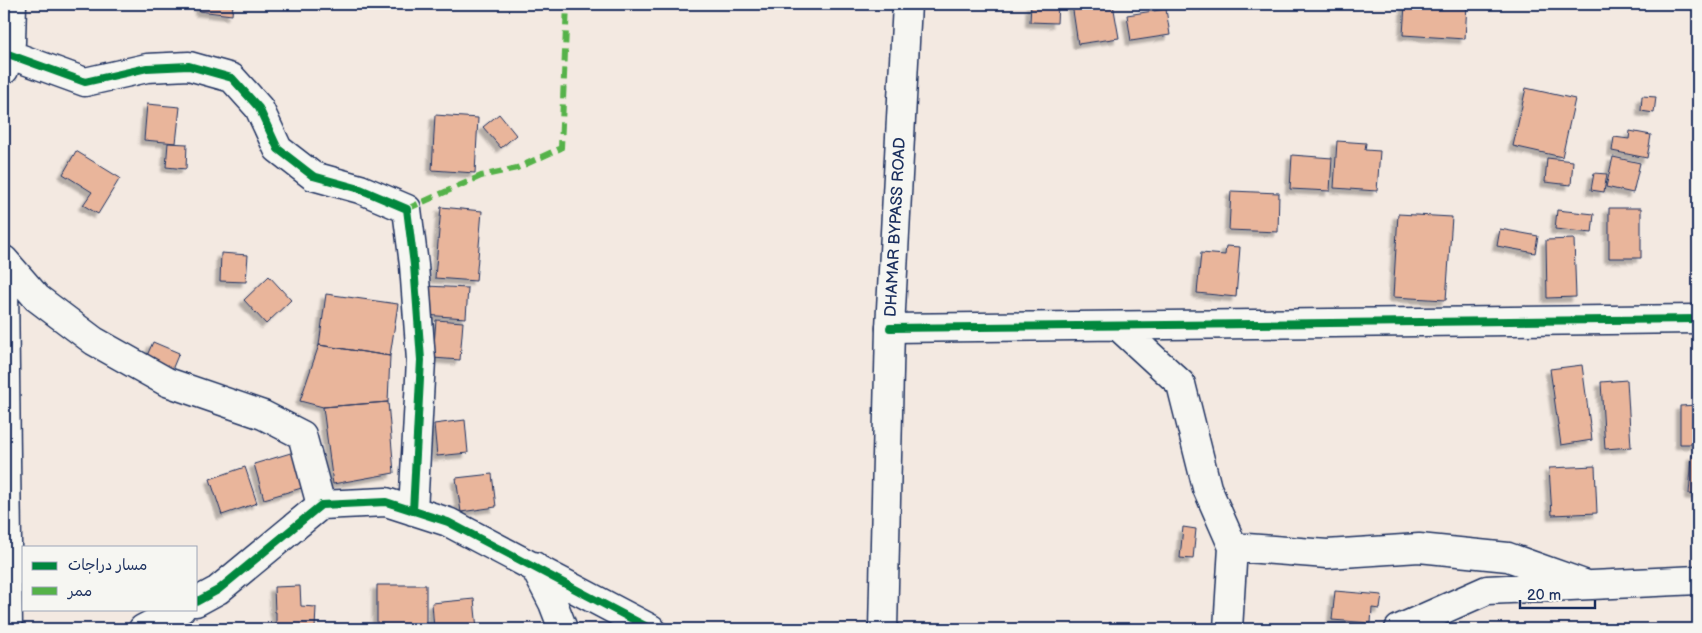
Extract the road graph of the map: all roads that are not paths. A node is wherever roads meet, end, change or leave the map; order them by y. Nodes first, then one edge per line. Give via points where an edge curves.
1 (12, 4) edge
2 (907, 4) edge
3 (6, 62) edge
4 (4, 260) edge
5 (4, 286) edge
6 (1698, 319) edge
7 (1118, 326) junction
8 (890, 328) junction
9 (321, 505) junction
10 (413, 511) junction
11 (1233, 547) junction
12 (534, 566) junction
13 (1698, 580) edge
14 (1587, 585) junction
15 (198, 601) edge
16 (179, 610) edge
17 (8, 629) edge
18 (143, 629) edge
19 (563, 629) edge
20 (651, 629) edge
21 (884, 629) edge
22 (1228, 629) edge
23 (1400, 629) edge

1 - 3 street via 12,42
2 - 8 street, DHAMAR BYPASS ROAD
3 - 10 street via 85,82 147,68 189,66 232,78 259,108 278,148 313,176 360,189 408,209 420,360
4 - 9 street via 37,298 94,341 167,382 263,415 302,435
5 - 17 street
6 - 7 street
7 - 8 street
7 - 11 street via 1181,384 1207,488
8 - 21 street, DHAMAR BYPASS ROAD
9 - 10 street via 386,502
9 - 15 street via 218,590
10 - 12 street via 448,522
11 - 14 street via 1327,554 1419,548 1508,556
11 - 22 street
12 - 19 street
12 - 20 street
13 - 14 street
14 - 23 street via 1486,590
16 - 18 street

